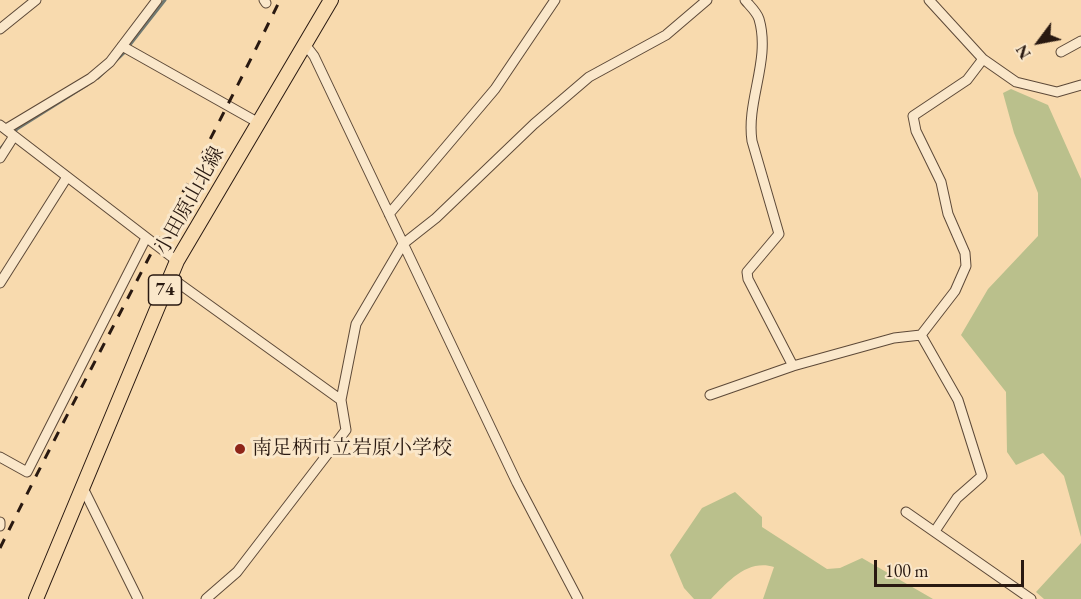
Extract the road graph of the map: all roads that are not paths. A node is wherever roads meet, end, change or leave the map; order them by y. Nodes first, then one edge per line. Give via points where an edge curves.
1 (36, 0) edge
2 (158, 0) edge
3 (331, 0) edge
4 (555, 0) edge
5 (707, 0) edge
6 (745, 0) edge
7 (929, 0) edge
8 (0, 29) edge
9 (1081, 41) edge
10 (304, 43) junction
11 (122, 46) junction
12 (1061, 52) dead end
13 (983, 59) junction
14 (1081, 84) edge
15 (257, 122) junction
16 (3, 127) edge
17 (14, 136) junction
18 (0, 158) edge
19 (67, 177) junction
20 (389, 214) junction
21 (146, 238) junction
22 (403, 244) junction
23 (177, 261) junction
24 (170, 278) junction
25 (0, 283) edge
26 (921, 335) junction
27 (793, 366) junction
28 (710, 395) dead end
29 (341, 400) junction
30 (0, 457) edge
31 (83, 488) junction
32 (906, 512) dead end
33 (934, 531) junction
34 (214, 593) junction
35 (36, 599) edge
36 (138, 599) edge
37 (206, 599) edge
38 (223, 599) edge
39 (578, 599) edge
40 (1031, 599) edge

1 - 8 street
2 - 11 street
3 - 10 main road, 小田原山北線 / 74
4 - 20 street via 495,89
5 - 22 street via 666,35 589,77
6 - 27 street via 759,17 762,43 750,129 779,234 747,272 747,279
7 - 13 street
9 - 12 street
10 - 15 main road, 小田原山北線 / 74
10 - 20 street via 314,56
11 - 15 street
11 - 16 street via 91,78
13 - 14 street via 1016,82 1037,88 1058,92
13 - 26 street via 967,80 913,116 916,131 941,182 966,266 955,291
15 - 23 main road, 小田原山北線 / 74
16 - 17 street
17 - 18 street
17 - 19 street
19 - 21 street
19 - 25 street
20 - 22 street
21 - 23 street
21 - 30 street via 27,472
22 - 29 street via 356,324
22 - 39 street via 517,483
23 - 24 main road, 小田原山北線 / 74
24 - 29 street
24 - 31 main road, 小田原山北線 / 74
26 - 27 street via 894,338
26 - 33 street via 958,400 982,476 957,498
27 - 28 street
29 - 34 street via 346,430 237,572
31 - 35 main road, 小田原山北線 / 74
31 - 36 street
32 - 33 street
33 - 40 street
34 - 37 street
34 - 38 street

